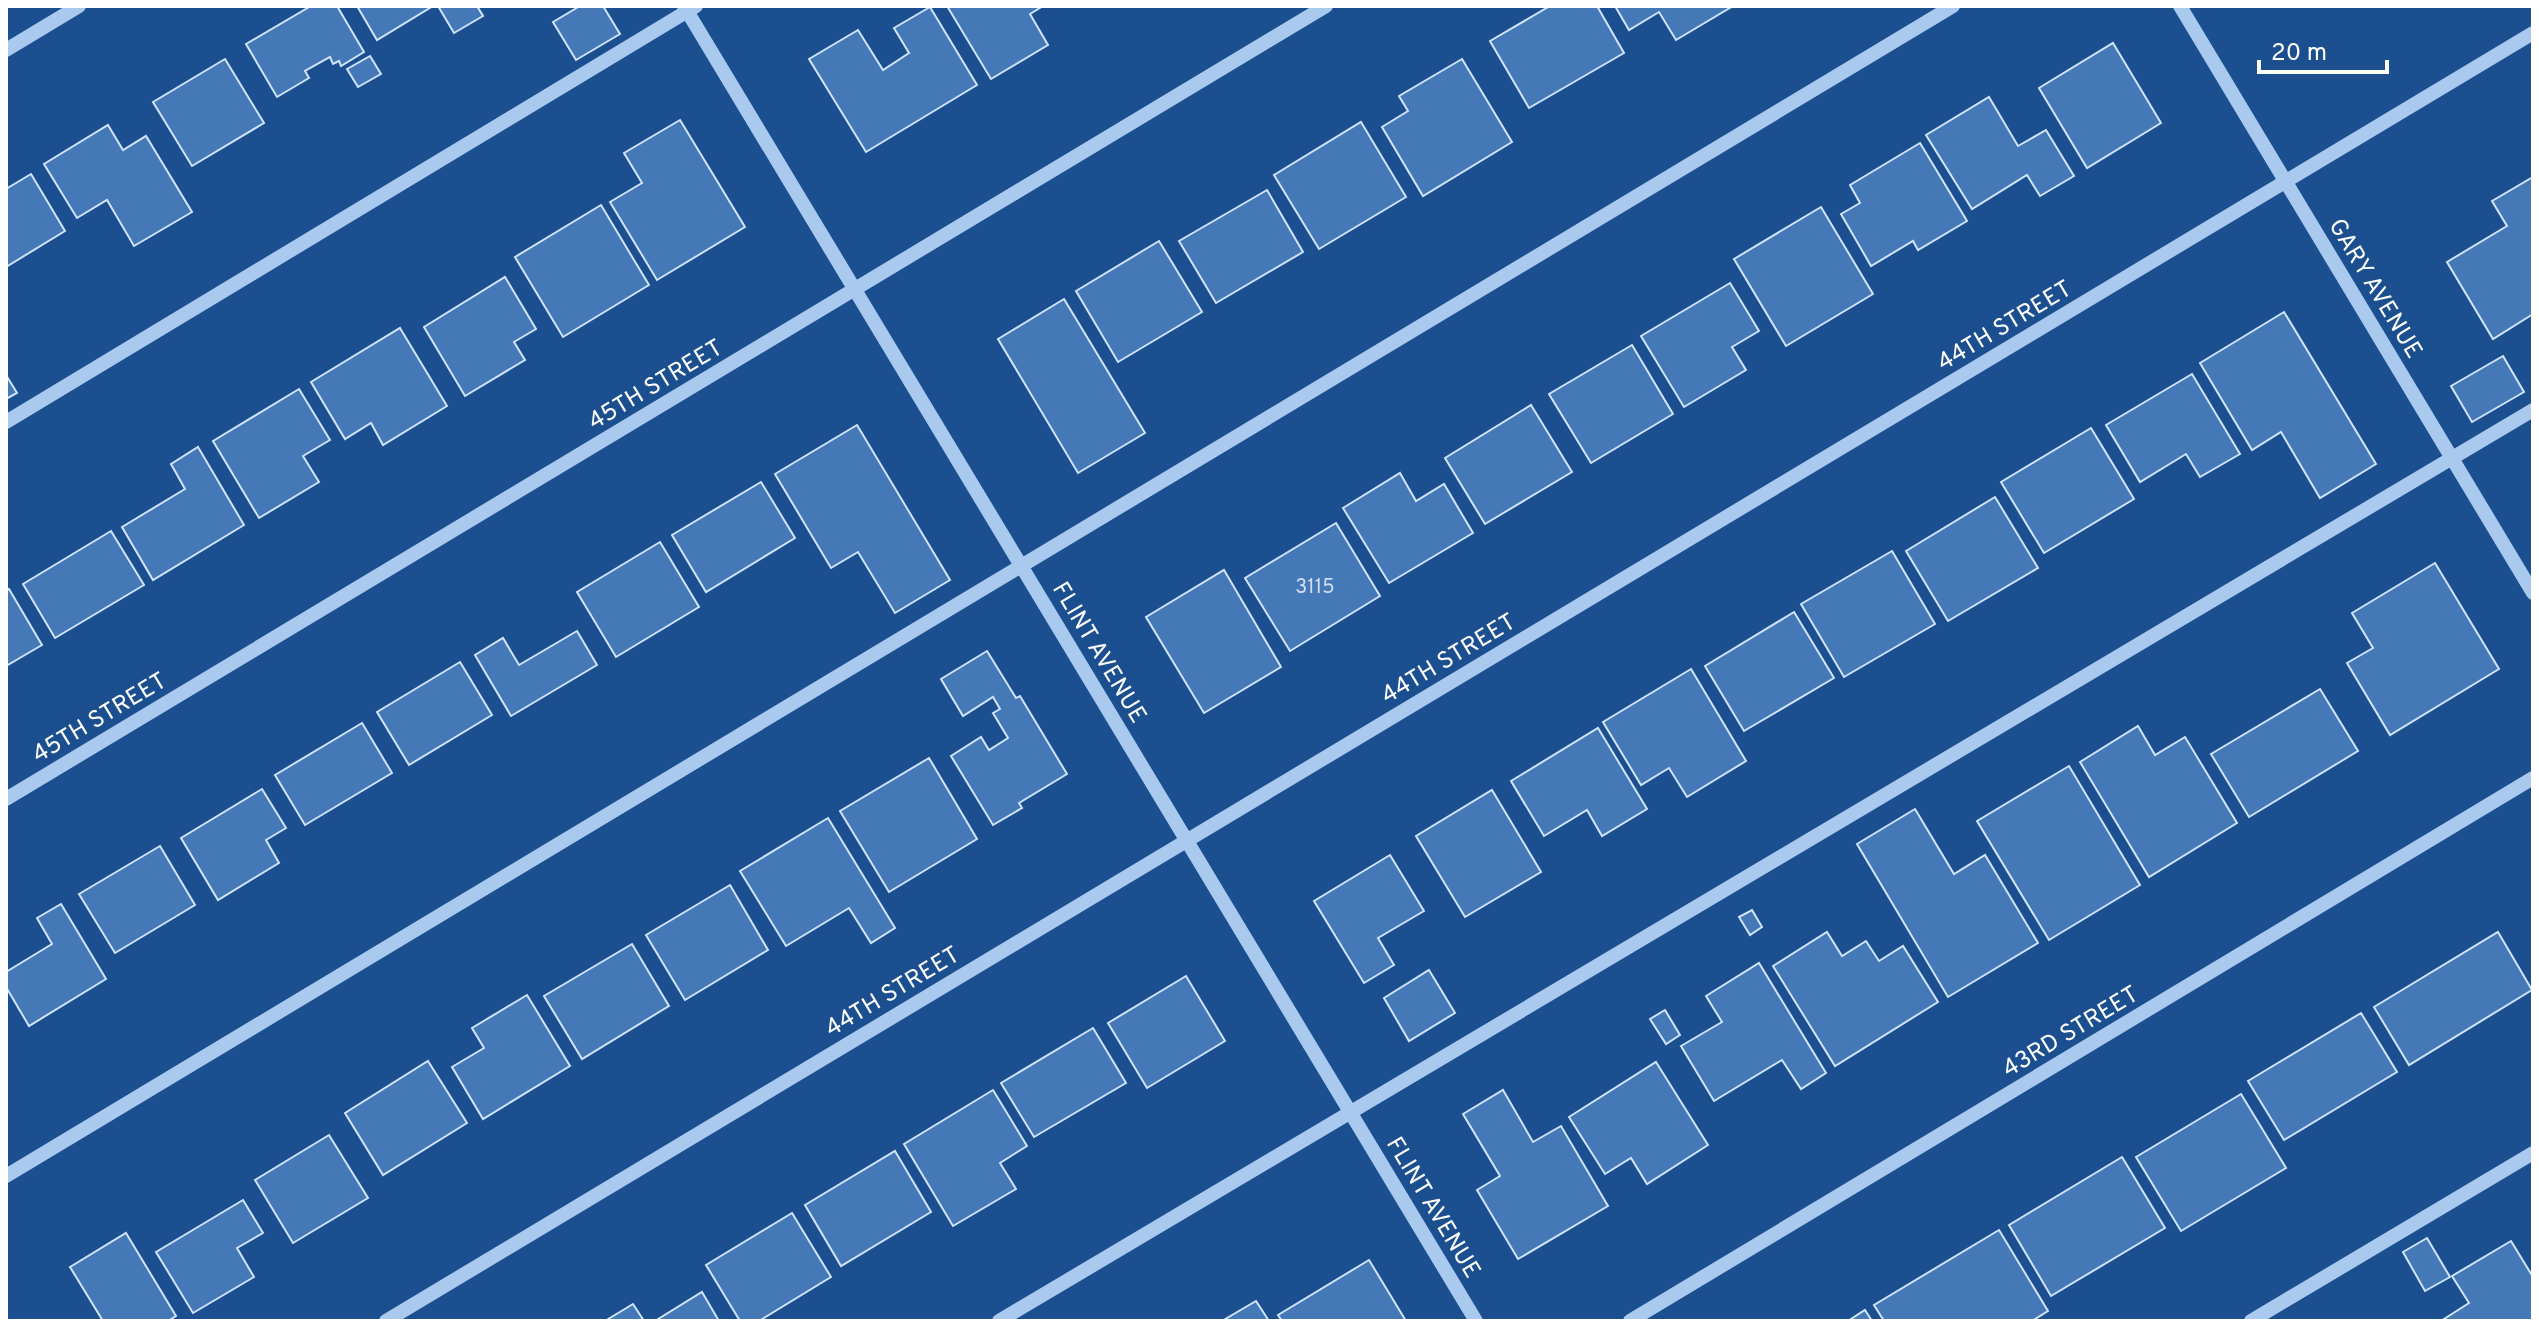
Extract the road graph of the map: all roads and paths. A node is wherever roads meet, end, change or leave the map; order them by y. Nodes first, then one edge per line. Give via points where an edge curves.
1 (79, 6) edge
2 (1326, 6) edge
3 (1953, 6) edge
4 (2180, 6) edge
5 (689, 8) edge
6 (2533, 33) edge
7 (6, 50) edge
8 (2286, 182) junction
9 (855, 289) junction
10 (2533, 410) edge
11 (6, 422) edge
12 (2453, 459) junction
13 (1023, 567) junction
14 (2533, 593) edge
15 (2533, 778) edge
16 (6, 799) edge
17 (1188, 840) junction
18 (1350, 1111) junction
19 (2533, 1153) edge
20 (6, 1176) edge
21 (386, 1321) edge
22 (999, 1321) edge
23 (1476, 1321) edge
24 (1630, 1321) edge
25 (2251, 1321) edge

1 - 7 street
2 - 9 street, 45TH STREET
3 - 13 street
4 - 8 street, GARY AVENUE
5 - 9 street, FLINT AVENUE
5 - 11 street
6 - 8 street, 44TH STREET
8 - 12 street, GARY AVENUE
8 - 17 street, 44TH STREET
9 - 13 street, FLINT AVENUE
9 - 16 street, 45TH STREET
10 - 12 street
12 - 14 street, GARY AVENUE
12 - 18 street
13 - 17 street, FLINT AVENUE
13 - 20 street
15 - 24 street, 43RD STREET
17 - 18 street, FLINT AVENUE
17 - 21 street, 44TH STREET
18 - 22 street
18 - 23 street, FLINT AVENUE
19 - 25 street

